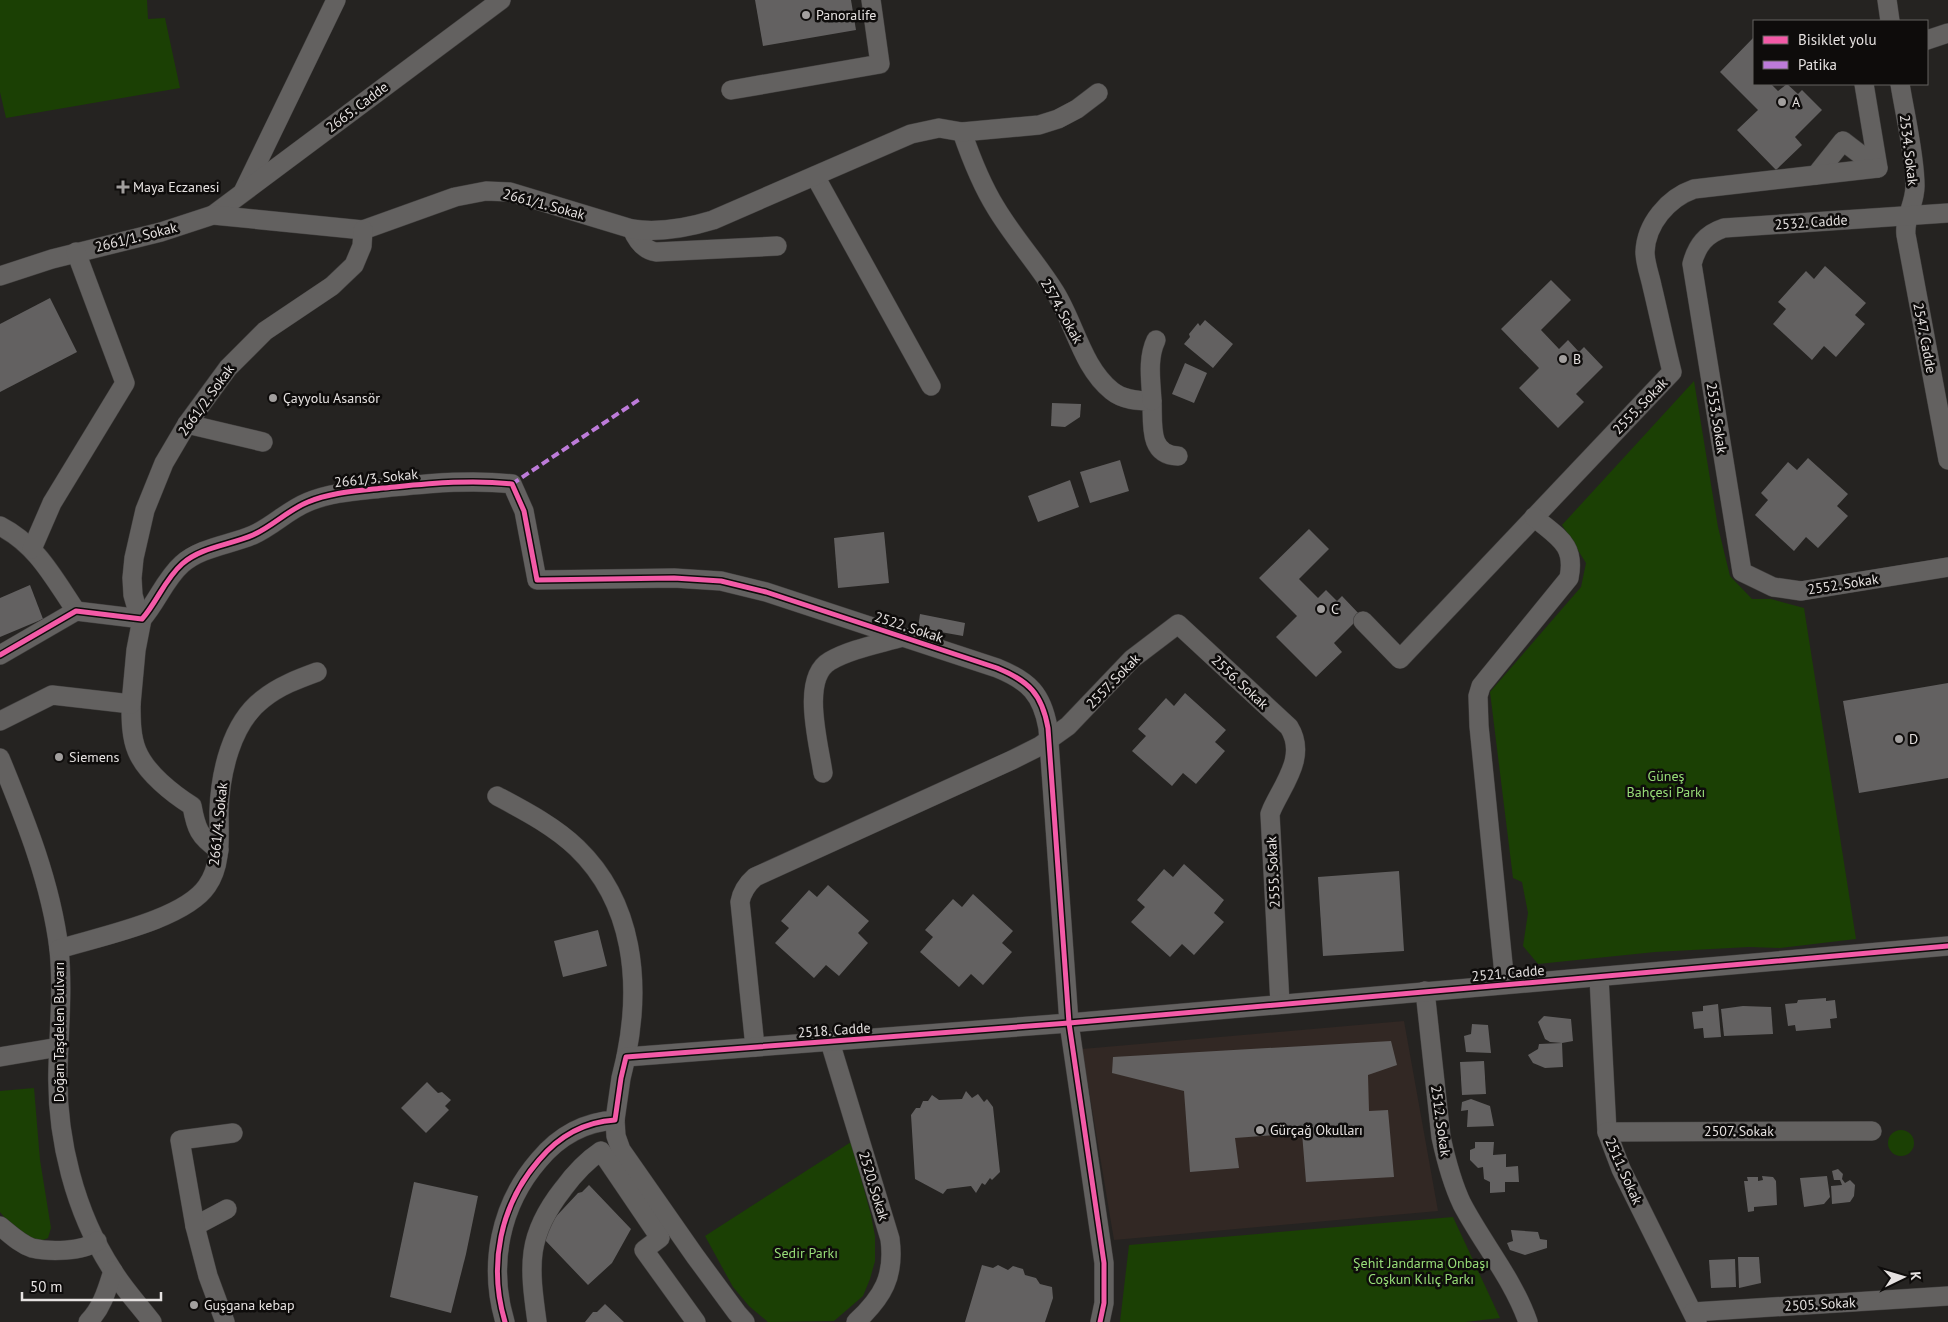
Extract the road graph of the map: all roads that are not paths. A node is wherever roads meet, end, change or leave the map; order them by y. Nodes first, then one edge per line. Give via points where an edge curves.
1 (336, 0) edge
2 (501, 0) edge
3 (870, 0) edge
4 (1887, 0) edge
5 (1890, 20) edge
6 (1948, 34) edge
7 (1928, 40) edge
8 (1864, 85) edge
9 (1900, 85) edge
10 (731, 90) dead end
11 (1098, 93) dead end
12 (962, 132) junction
13 (1878, 168) junction
14 (1816, 175) junction
15 (815, 176) junction
16 (242, 194) junction
17 (1948, 213) edge
18 (213, 215) junction
19 (1908, 215) junction
20 (632, 229) junction
21 (363, 230) junction
22 (777, 246) dead end
23 (76, 252) junction
24 (1692, 264) joint
25 (0, 276) edge
26 (1156, 340) dead end
27 (932, 386) dead end
28 (1152, 401) junction
29 (187, 424) junction
30 (263, 442) dead end
31 (1178, 456) dead end
32 (1948, 460) edge
33 (512, 484) joint
34 (1534, 517) junction
35 (0, 526) edge
36 (32, 549) junction
37 (1948, 567) edge
38 (1742, 572) joint
39 (76, 611) junction
40 (142, 619) junction
41 (1363, 621) dead end
42 (1178, 624) joint
43 (903, 637) junction
44 (0, 655) edge
45 (317, 672) dead end
46 (130, 704) junction
47 (0, 721) edge
48 (1049, 740) junction
49 (1295, 744) joint
50 (0, 758) edge
51 (823, 773) dead end
52 (497, 796) dead end
53 (219, 850) junction
54 (1948, 946) edge
55 (59, 949) junction
56 (1599, 977) junction
57 (1505, 984) junction
58 (1425, 991) junction
59 (1280, 1004) junction
60 (1070, 1024) junction
61 (830, 1042) junction
62 (59, 1047) junction
63 (755, 1047) junction
64 (0, 1057) edge
65 (626, 1057) junction
66 (615, 1120) junction
67 (1872, 1131) dead end
68 (1607, 1132) junction
69 (233, 1133) dead end
70 (227, 1209) dead end
71 (0, 1226) edge
72 (194, 1226) junction
73 (96, 1241) junction
74 (113, 1271) junction
75 (1948, 1296) edge
76 (1695, 1317) edge
77 (737, 1319) edge
78 (88, 1322) edge
79 (152, 1322) edge
80 (225, 1322) edge
81 (505, 1322) edge
82 (537, 1322) edge
83 (696, 1322) edge
84 (856, 1322) edge
85 (1100, 1322) edge
86 (1528, 1322) edge

1 - 16 street
2 - 16 street, 2665. Cadde
3 - 10 street via 880,64
4 - 5 street
6 - 7 street
8 - 13 street
9 - 19 street, 2534. Sokak via 1914,174 1914,194
11 - 12 street, 2661/1. Sokak via 1077,109 1039,125
12 - 15 street, 2661/1. Sokak via 939,128 911,134
12 - 28 street, 2574. Sokak via 978,174 996,208 1055,292 1102,381 1122,397
13 - 14 street, 2555. Sokak
13 - 14 street via 1843,141
14 - 34 street, 2555. Sokak via 1694,189 1665,207 1650,230 1645,254 1672,372
15 - 20 street, 2661/1. Sokak via 704,223 674,229
15 - 27 street
16 - 18 street, 2665. Cadde
17 - 19 street, 2532. Cadde
18 - 21 street, 2661/1. Sokak
18 - 23 street, 2661/1. Sokak via 161,232
19 - 24 street, 2532. Cadde via 1724,228 1709,234
19 - 32 street, 2547. Cadde via 1906,235
20 - 21 street, 2661/1. Sokak via 498,190 455,197
20 - 22 street via 645,248 656,252
21 - 29 street, 2661/2. Sokak via 360,252 354,265 332,286 285,317 248,347 228,368
23 - 25 street, 2661/1. Sokak
23 - 36 street via 125,383 50,508
24 - 38 street, 2553. Sokak
26 - 28 street via 1150,364
28 - 31 street via 1157,446 1163,453
29 - 30 street
29 - 40 street, 2661/2. Sokak via 164,463 139,534 132,578 133,595
33 - 40 street, 2661/3. Sokak via 449,482 350,492 315,499 253,535 208,550 182,564
33 - 43 street, 2522. Sokak via 524,511 536,580 674,578 720,581 766,592
34 - 41 street, 2555. Sokak via 1400,659
34 - 57 street via 1566,546 1571,562 1569,578 1481,686 1478,696
35 - 36 street via 16,534
36 - 39 street
37 - 38 street, 2552. Sokak via 1801,590 1774,586
39 - 40 street
39 - 44 street
40 - 46 street
42 - 48 street, 2557. Sokak via 1132,659 1078,717
42 - 49 street, 2556. Sokak via 1289,727
43 - 48 street, 2522. Sokak via 997,668 1022,681 1034,690 1040,701
43 - 51 street via 841,656 818,671 812,702
45 - 53 street, 2661/4. Sokak via 262,699 238,729 230,748 220,793
46 - 47 street via 52,695
46 - 53 street via 137,751 160,781 192,806 197,829
48 - 60 street, 2522. Sokak
48 - 63 street, 2557. Sokak via 750,882 740,902
49 - 59 street, 2555. Sokak via 1292,770 1270,814
50 - 55 street, Doğan Taşdelen Bulvarı via 39,864
52 - 65 street via 530,814 577,848 614,899 625,927 633,992 632,1025
53 - 55 street, 2661/4. Sokak via 207,886 194,900 141,924
54 - 56 street, 2521. Cadde
55 - 62 street, Doğan Taşdelen Bulvarı
56 - 57 street, 2521. Cadde
56 - 68 street, 2511. Sokak
57 - 58 street, 2521. Cadde
58 - 59 street, 2521. Cadde
58 - 86 street, 2512. Sokak via 1446,1159 1461,1202 1504,1271
59 - 60 street, 2521. Cadde
60 - 61 street, 2518. Cadde
60 - 85 street via 1104,1262 1104,1303
61 - 63 street, 2518. Cadde
61 - 84 street, 2520. Sokak via 890,1239 892,1256 891,1272 884,1288
62 - 64 street
62 - 73 street, Doğan Taşdelen Bulvarı via 58,1096 65,1151 80,1204
63 - 65 street, 2518. Cadde
65 - 66 street
66 - 77 street via 621,1150
66 - 81 street via 598,1121 562,1138 529,1171 514,1194 503,1223 498,1250 497,1278
67 - 68 street, 2507. Sokak
68 - 76 street, 2511. Sokak via 1621,1169
69 - 72 street via 180,1140
70 - 72 street
71 - 73 street via 32,1248 78,1249
72 - 80 street
73 - 74 street, Doğan Taşdelen Bulvarı
74 - 78 street via 102,1303
74 - 79 street, Doğan Taşdelen Bulvarı
75 - 76 street, 2505. Sokak
82 - 83 street via 532,1266 540,1224 568,1182 601,1151 660,1238 644,1250

